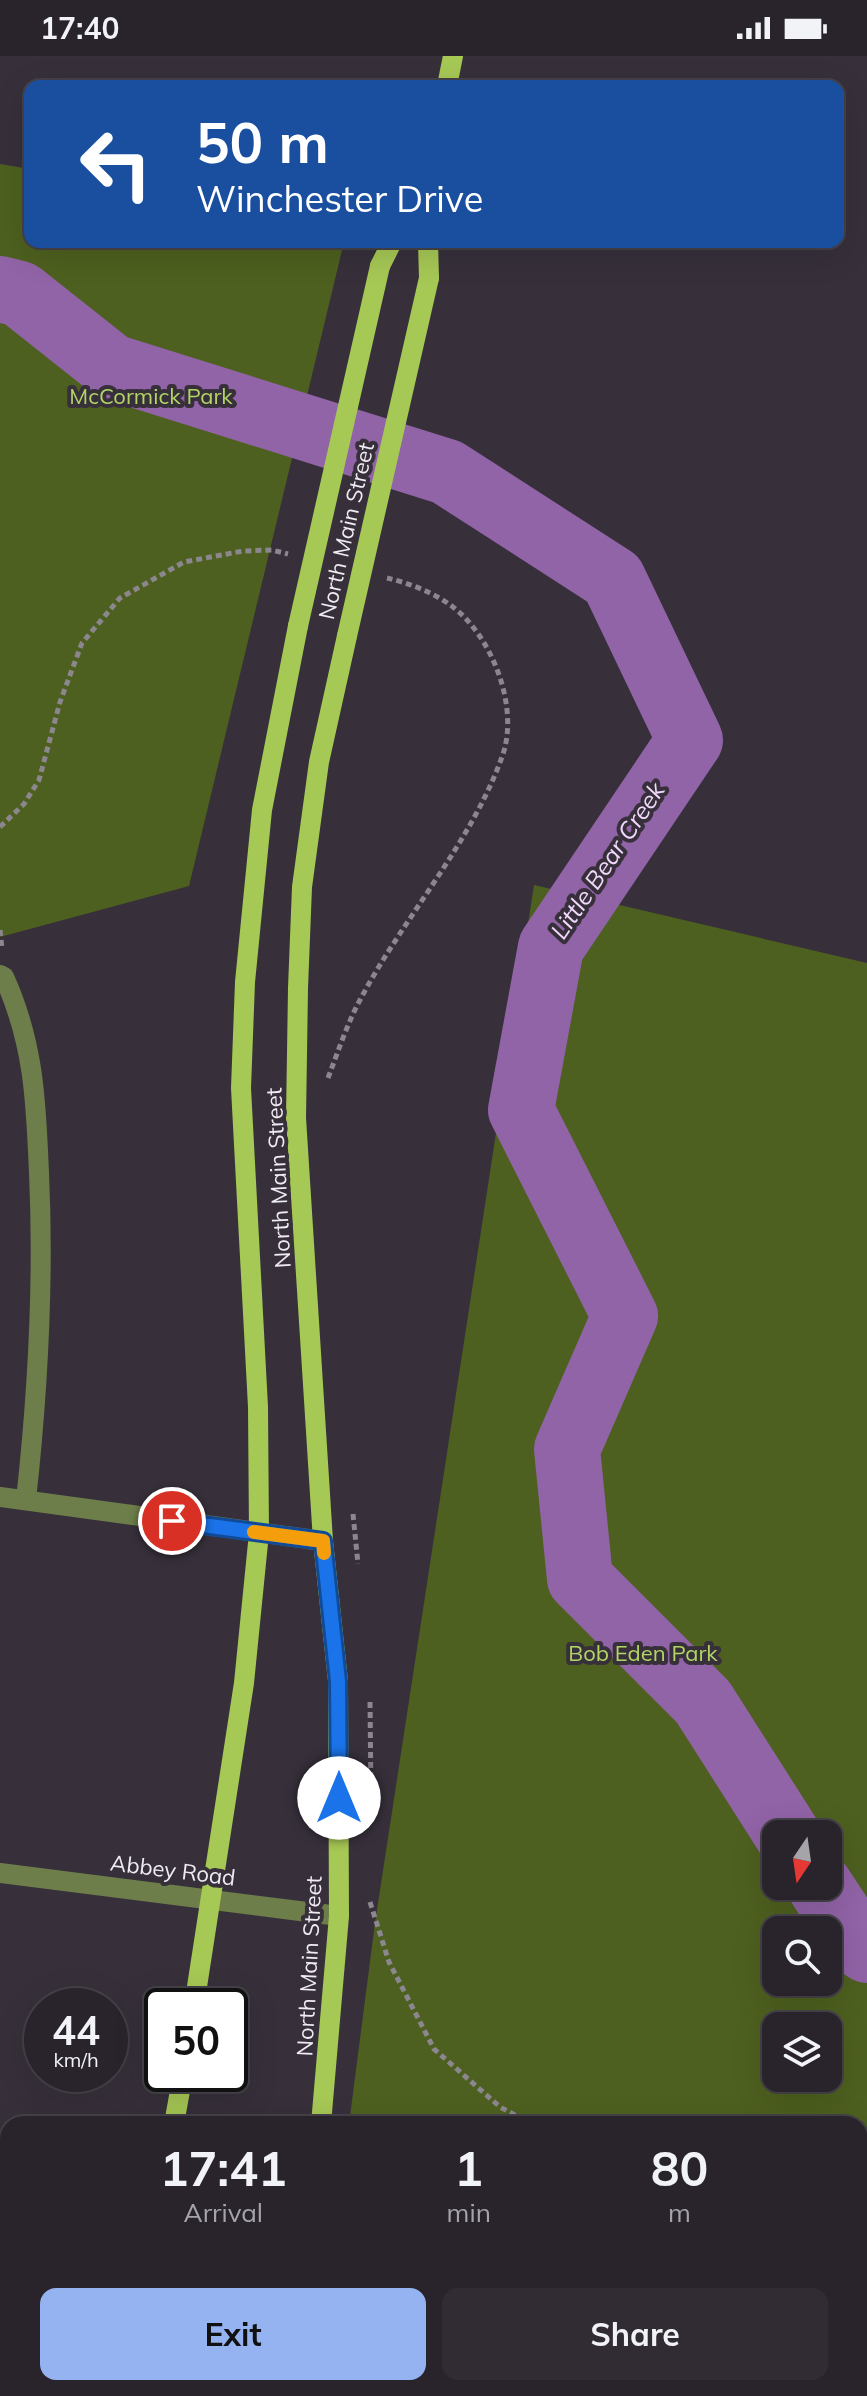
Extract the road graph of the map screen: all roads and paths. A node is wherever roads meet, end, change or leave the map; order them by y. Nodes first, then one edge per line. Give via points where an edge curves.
1 (453, 56) edge
2 (448, 80) edge
3 (389, 248) edge
4 (428, 248) edge
5 (302, 557) dead end
6 (377, 576) dead end
7 (0, 827) edge
8 (0, 975) edge
9 (326, 1094) dead end
10 (0, 1497) edge
11 (352, 1498) dead end
12 (26, 1500) junction
13 (259, 1533) junction
14 (323, 1541) junction
15 (359, 1577) dead end
16 (368, 1688) dead end
17 (370, 1810) dead end
18 (0, 1873) edge
19 (213, 1900) junction
20 (370, 1901) dead end
21 (339, 1916) junction
22 (197, 1988) edge
23 (180, 2092) edge
24 (175, 2116) edge
25 (322, 2116) edge
26 (517, 2116) edge

1 - 2 main road
3 - 13 main road, North Main Street, bridge via 380,266 298,626 262,810 241,1088 258,1407
4 - 14 main road, North Main Street, bridge via 429,278 317,778 302,887 296,1118
5 - 7 path via 243,551 184,562 120,598 82,643 39,780
6 - 9 path via 407,583 454,608 495,658 508,709 504,752 475,812 360,1001 327,1079
8 - 12 street via 22,1017 35,1080 42,1249 36,1407
10 - 12 street
11 - 15 path
12 - 13 street
13 - 14 street
13 - 19 main road, North Main Street
14 - 21 main road, North Main Street via 338,1681
16 - 17 path
18 - 19 street, Abbey Road
19 - 21 street, Abbey Road
19 - 22 main road, North Main Street
20 - 26 path via 389,1962 434,2049
21 - 25 main road, North Main Street
23 - 24 main road

